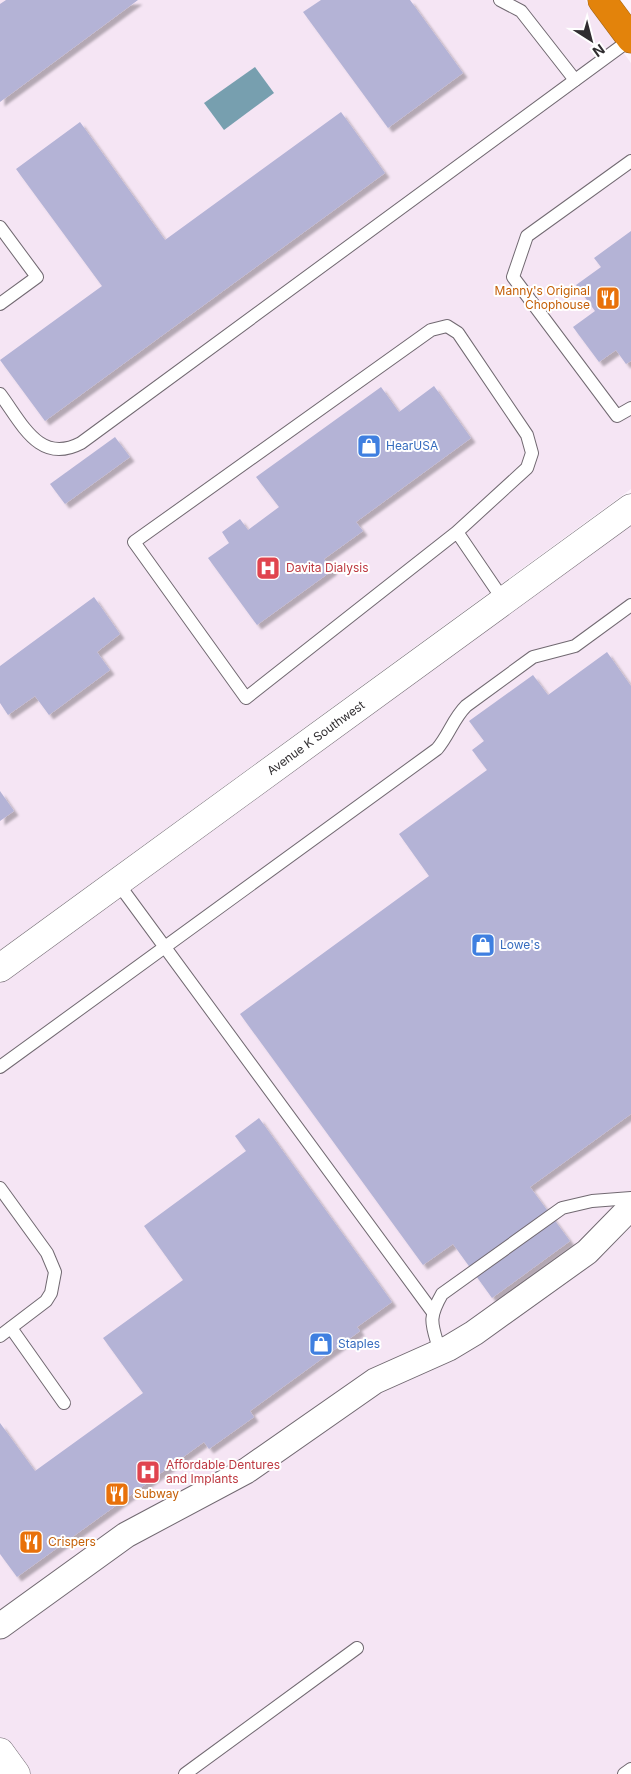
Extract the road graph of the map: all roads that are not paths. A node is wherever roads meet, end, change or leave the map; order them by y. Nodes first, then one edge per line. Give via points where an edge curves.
1 (500, 0) edge
2 (602, 0) edge
3 (631, 39) edge
4 (575, 80) junction
5 (631, 161) edge
6 (0, 227) edge
7 (0, 304) edge
8 (0, 394) edge
9 (631, 408) edge
10 (631, 508) edge
11 (457, 532) junction
12 (504, 601) junction
13 (631, 604) edge
14 (117, 882) junction
15 (164, 947) junction
16 (3, 960) edge
17 (0, 1067) edge
18 (0, 1188) edge
19 (631, 1198) edge
20 (631, 1208) edge
21 (432, 1311) junction
22 (12, 1328) junction
23 (0, 1336) edge
24 (440, 1352) junction
25 (64, 1402) dead end
26 (1, 1624) edge
27 (357, 1648) dead end
28 (0, 1752) edge
29 (631, 1769) edge
30 (16, 1774) edge
31 (185, 1774) edge
32 (624, 1774) edge

1 - 4 lane via 521,11
2 - 3 highway
3 - 4 lane
4 - 8 lane via 81,443 61,451 41,445
5 - 9 lane via 527,236 513,277 617,416
6 - 7 lane via 37,277
10 - 12 street, Avenue K Southwest
11 - 11 lane via 527,468 532,453 527,435 458,333 448,326 431,330 134,542 246,698
11 - 12 lane
12 - 14 street, Avenue K Southwest
13 - 15 lane via 575,646 542,653 518,668 458,714 437,749
14 - 15 lane
14 - 16 street, Avenue K Southwest
15 - 17 lane
15 - 21 lane
18 - 22 lane via 47,1252 55,1272 46,1301
19 - 21 lane via 592,1201 562,1208 442,1294
20 - 24 street via 587,1252 474,1333
21 - 24 lane
22 - 23 lane
22 - 25 lane
24 - 26 street via 375,1381 246,1471 126,1535
27 - 31 lane
28 - 30 street
29 - 32 lane

